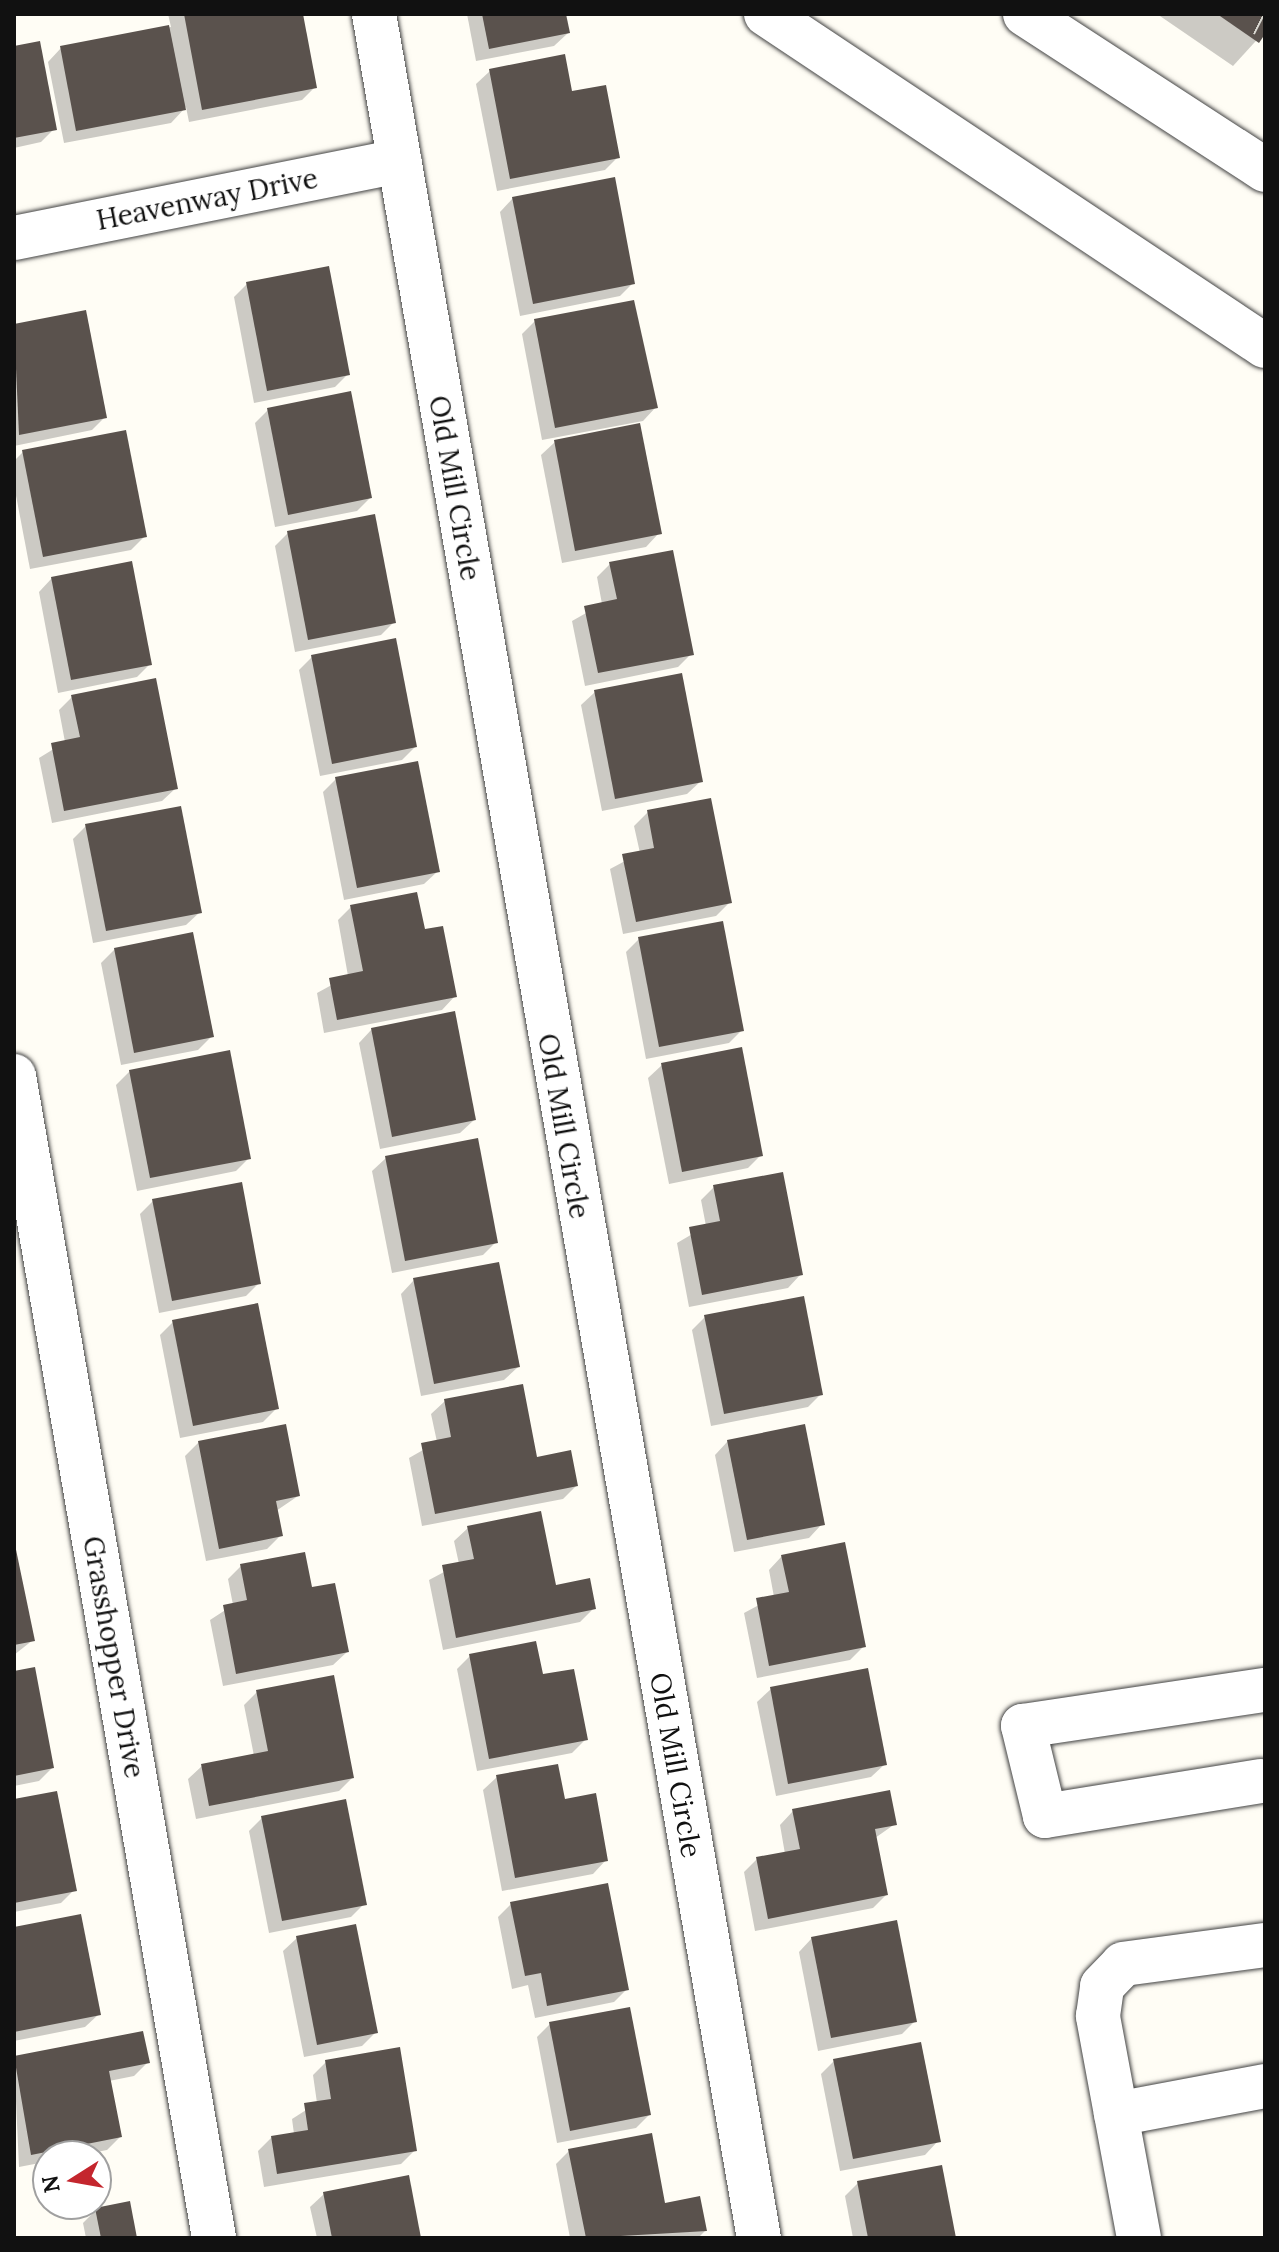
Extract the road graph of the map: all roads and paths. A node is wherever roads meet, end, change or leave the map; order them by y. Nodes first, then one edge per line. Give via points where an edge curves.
1 (374, 14) edge
2 (766, 14) edge
3 (1025, 14) edge
4 (399, 161) junction
5 (1265, 170) edge
6 (14, 238) edge
7 (1265, 346) edge
8 (14, 1076) edge
9 (1265, 1690) edge
10 (1261, 1781) dead end
11 (1265, 1945) edge
12 (1265, 2086) edge
13 (1116, 2114) junction
14 (214, 2238) edge
15 (759, 2238) edge
16 (1139, 2238) edge

1 - 4 street, Old Mill Circle
2 - 7 street
3 - 5 street
4 - 6 street, Heavenway Drive
4 - 15 street, Old Mill Circle
8 - 14 street, Grasshopper Drive
9 - 10 street via 1023,1726 1045,1816
11 - 13 street via 1123,1964 1102,1986 1098,2016
12 - 13 street
13 - 16 street

